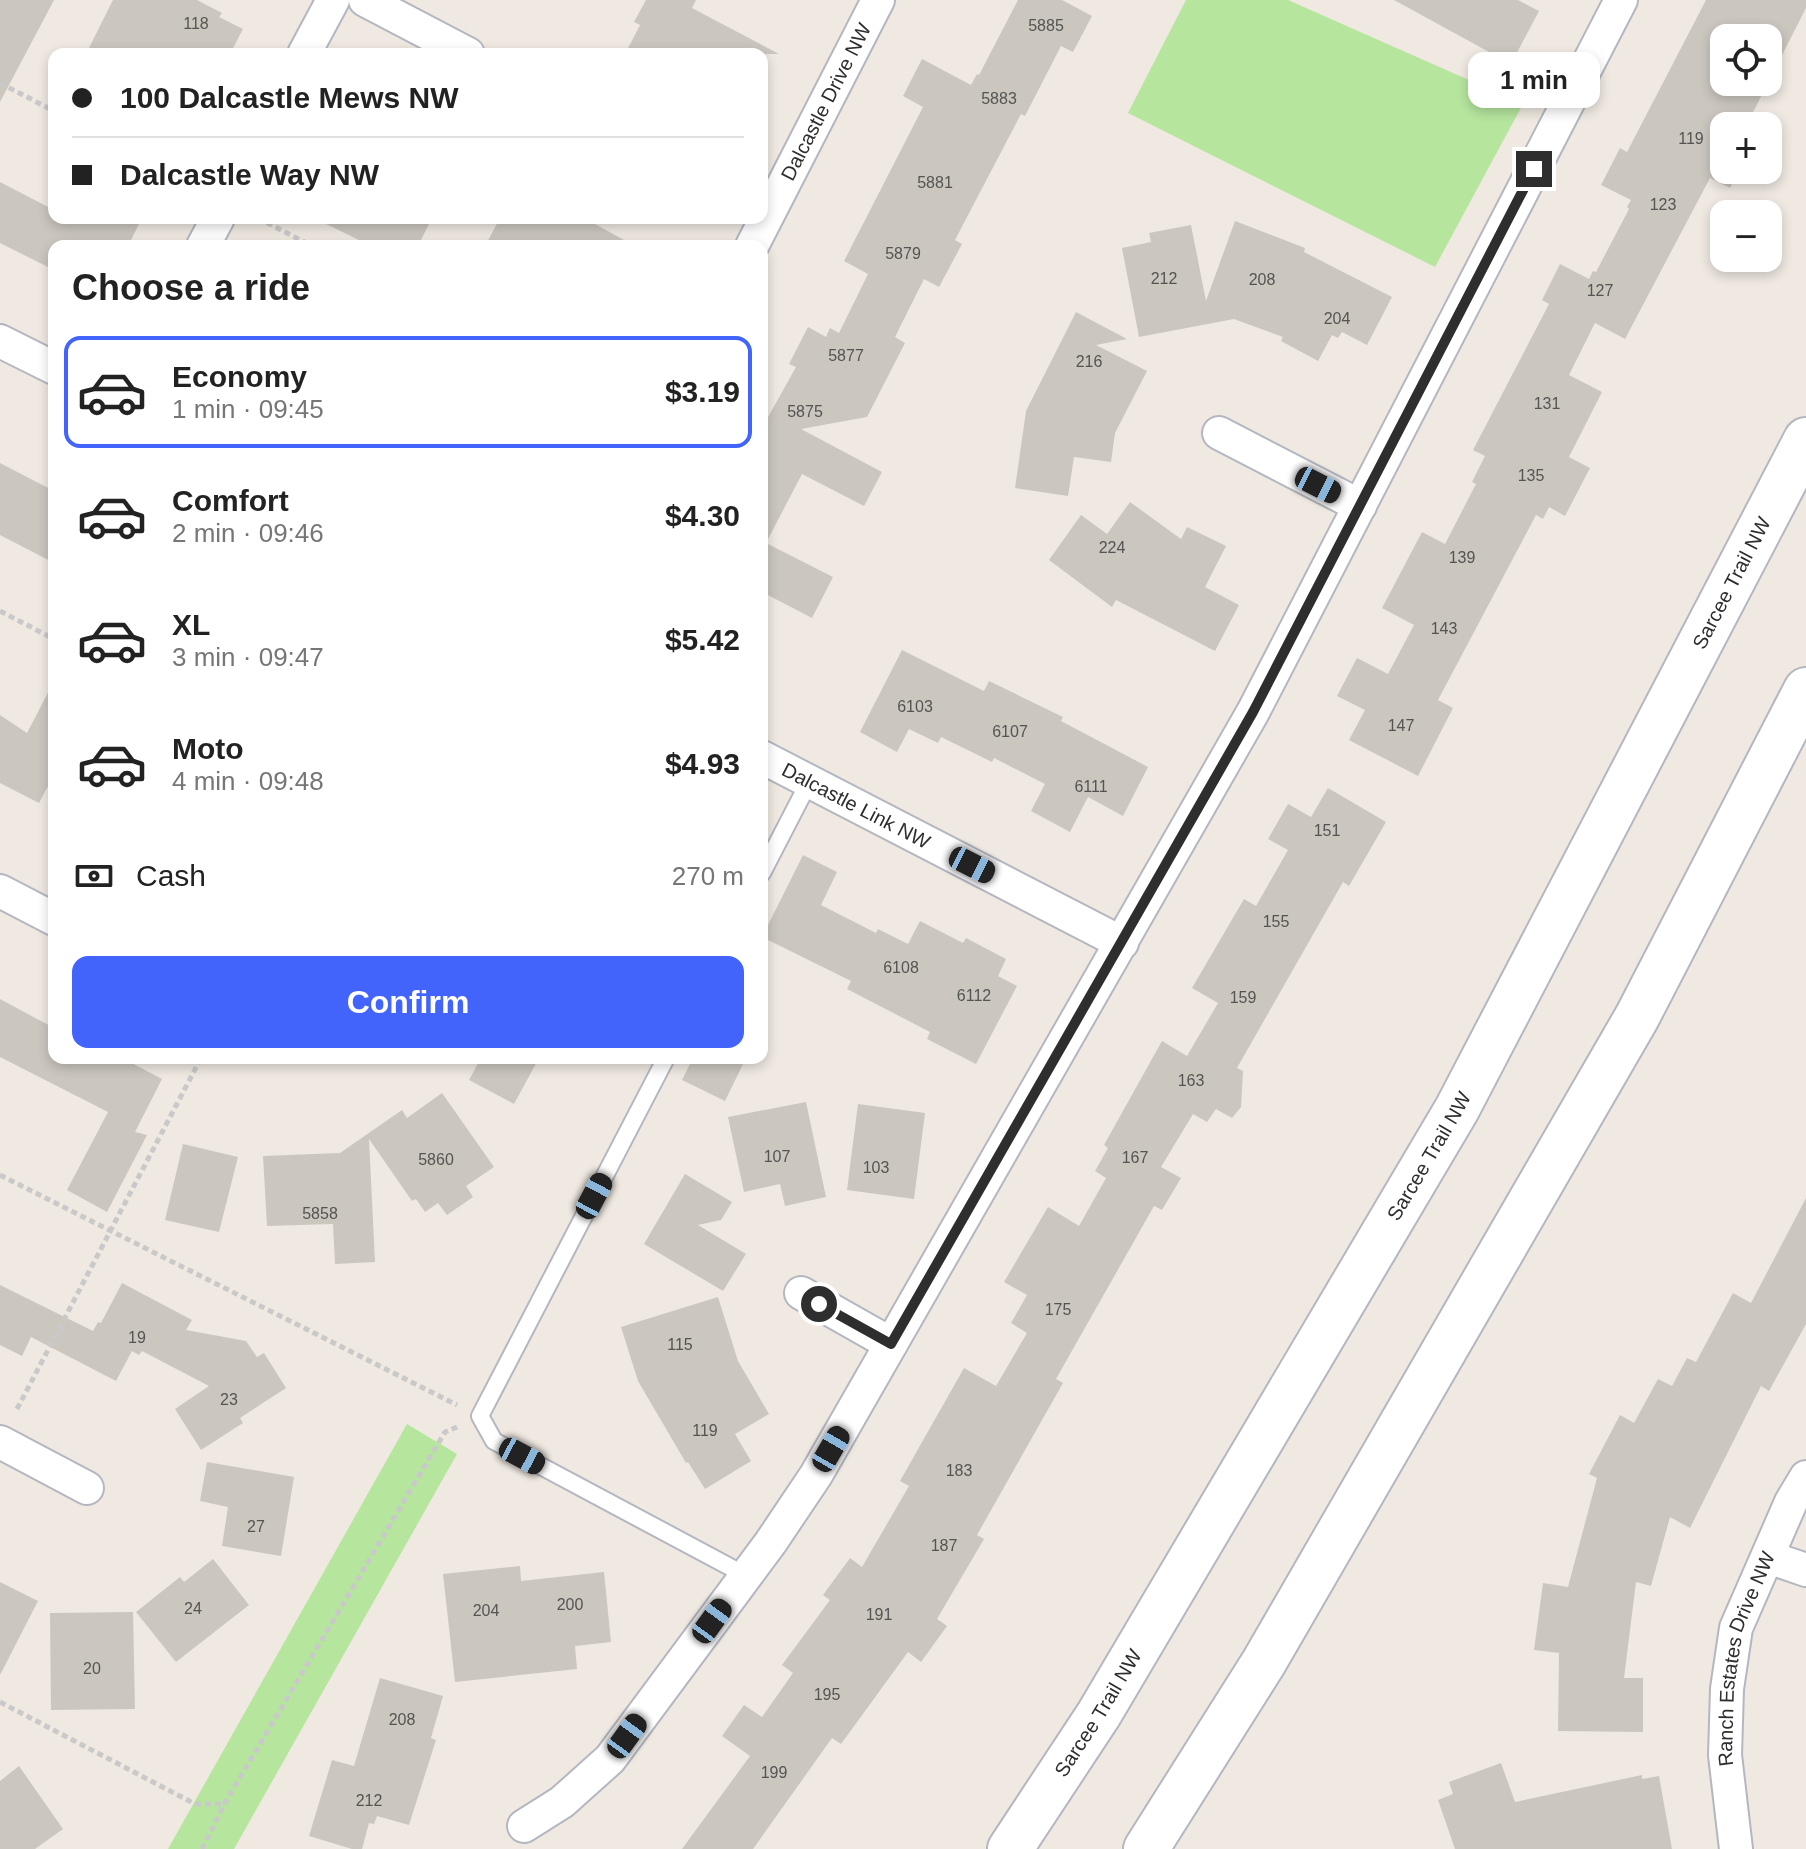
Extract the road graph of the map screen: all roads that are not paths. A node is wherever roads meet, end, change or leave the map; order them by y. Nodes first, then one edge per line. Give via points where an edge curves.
1 (333, 0) edge
2 (365, 0) edge
3 (878, 0) edge
4 (1621, 0) edge
5 (307, 48) edge
6 (457, 48) edge
7 (768, 205) edge
8 (0, 341) edge
9 (48, 365) edge
10 (1219, 433) dead end
11 (1806, 440) edge
12 (1360, 506) junction
13 (1806, 690) edge
14 (768, 760) edge
15 (809, 782) junction
16 (768, 861) edge
17 (0, 891) edge
18 (48, 916) edge
19 (1122, 943) junction
20 (663, 1064) edge
21 (801, 1293) dead end
22 (891, 1344) junction
23 (0, 1442) edge
24 (1806, 1477) edge
25 (87, 1488) dead end
26 (1768, 1557) junction
27 (1806, 1570) edge
28 (745, 1575) junction
29 (524, 1826) dead end
30 (1010, 1849) edge
31 (1146, 1849) edge
32 (1736, 1849) edge

1 - 5 street
2 - 6 street
3 - 7 street, Dalcastle Drive NW
4 - 12 street
8 - 9 street
10 - 12 street
11 - 30 main road, Sarcee Trail NW via 1457,1109 1099,1714
12 - 19 street via 1253,712
13 - 31 main road via 1637,1017 1264,1662
14 - 15 street, Dalcastle Link NW
15 - 16 lane
15 - 19 street, Dalcastle Link NW
17 - 18 street
19 - 22 street
20 - 28 lane via 480,1416 494,1441
21 - 22 street
22 - 28 street via 816,1475
23 - 25 street
24 - 26 street, Ranch Estates Drive NW
26 - 27 street
26 - 32 street, Ranch Estates Drive NW via 1736,1628 1727,1689 1725,1755
28 - 29 street via 610,1759 562,1802

